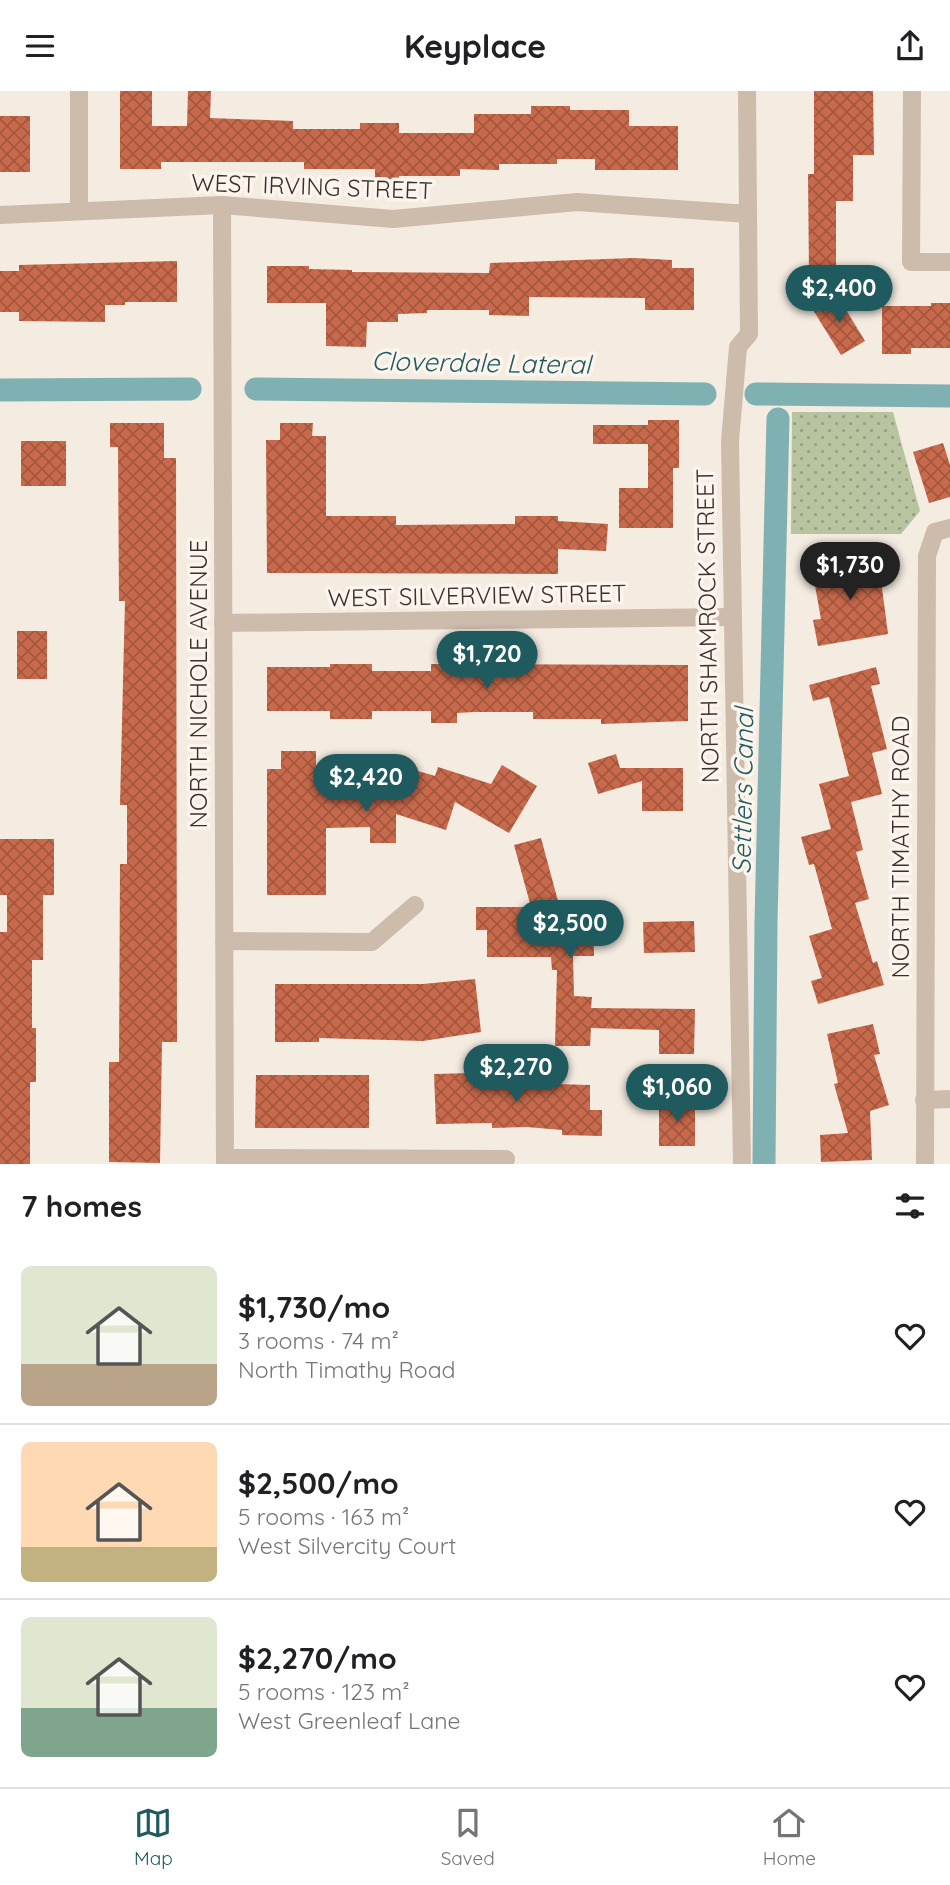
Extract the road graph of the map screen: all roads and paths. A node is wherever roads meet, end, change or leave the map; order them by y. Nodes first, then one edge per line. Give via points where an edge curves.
1 (79, 91) edge
2 (747, 91) edge
3 (912, 91) edge
4 (222, 205) junction
5 (79, 211) junction
6 (748, 214) junction
7 (0, 215) edge
8 (950, 262) edge
9 (943, 530) edge
10 (732, 617) junction
11 (223, 623) junction
12 (415, 905) dead end
13 (224, 941) junction
14 (924, 1100) junction
15 (950, 1100) edge
16 (506, 1159) dead end
17 (225, 1161) edge
18 (742, 1164) edge
19 (925, 1164) edge

1 - 5 street
2 - 6 street, NORTH SHAMROCK STREET
3 - 8 street via 911,262
4 - 5 street, WEST IRVING STREET
4 - 6 street, WEST IRVING STREET via 393,219 577,202
4 - 11 street, NORTH NICHOLE AVENUE
5 - 7 street, WEST IRVING STREET
6 - 10 street, NORTH SHAMROCK STREET via 749,334 738,347 730,440
9 - 14 street, NORTH TIMATHY ROAD via 927,556
10 - 11 street, WEST SILVERVIEW STREET
10 - 18 street, NORTH SHAMROCK STREET
11 - 13 street, NORTH NICHOLE AVENUE
12 - 13 street via 372,941
13 - 17 street, NORTH NICHOLE AVENUE
14 - 15 street
14 - 19 street, NORTH TIMATHY ROAD
16 - 17 street

